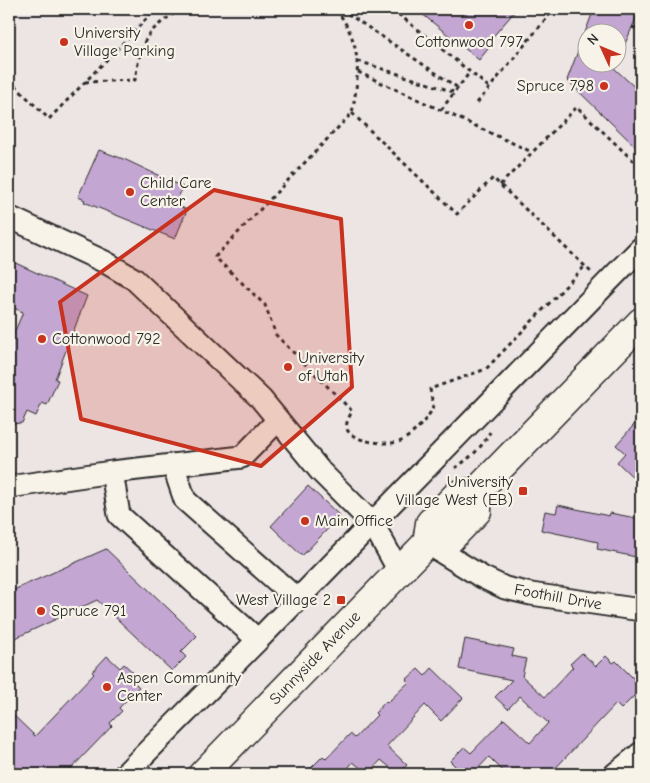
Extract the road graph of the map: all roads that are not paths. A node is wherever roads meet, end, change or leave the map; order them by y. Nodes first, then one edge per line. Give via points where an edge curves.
1 (9, 217) edge
2 (641, 248) edge
3 (641, 322) edge
4 (278, 420) junction
5 (173, 465) junction
6 (112, 472) junction
7 (9, 487) edge
8 (373, 524) junction
9 (427, 544) junction
10 (399, 571) junction
11 (297, 599) junction
12 (641, 610) edge
13 (258, 640) junction
14 (641, 753) edge
15 (125, 774) edge
16 (203, 774) edge
17 (615, 774) edge

1 - 4 street via 134,279 261,398
2 - 8 street
3 - 9 main road via 478,492 457,495 430,523
4 - 5 street via 242,457
4 - 8 street via 321,472
5 - 6 street
5 - 11 street via 184,500
6 - 7 street
6 - 13 street via 119,515
8 - 10 street
8 - 11 street
9 - 10 main road, Sunnyside Avenue
9 - 12 street, Foothill Drive via 505,588
10 - 16 main road, Sunnyside Avenue
11 - 13 street
13 - 15 street
14 - 17 street

